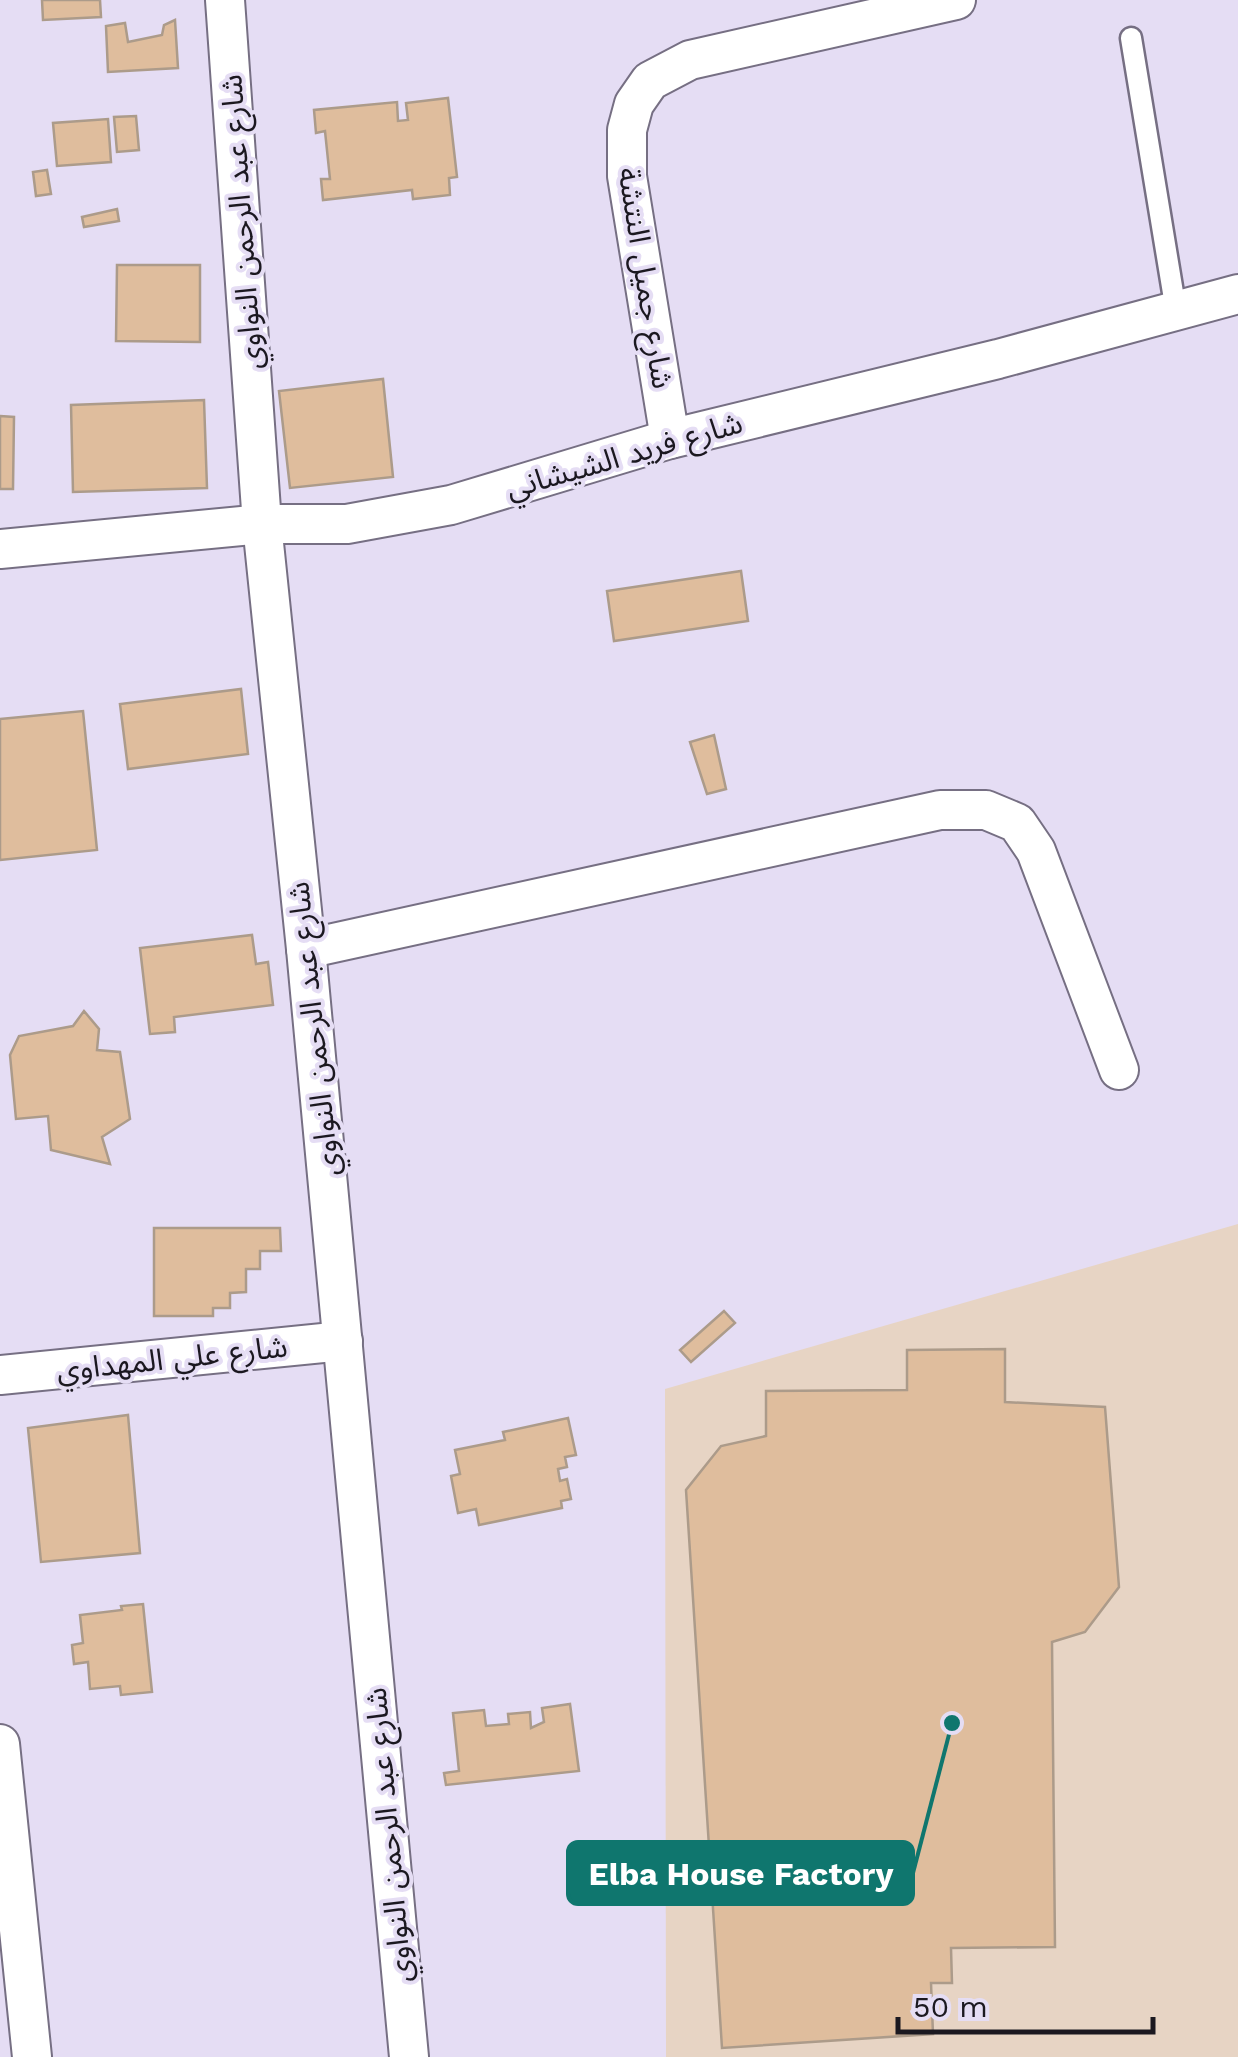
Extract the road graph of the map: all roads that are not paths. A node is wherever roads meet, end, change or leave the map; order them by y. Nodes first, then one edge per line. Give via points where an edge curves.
1 (225, 0) edge
2 (956, 0) edge
3 (1131, 38) dead end
4 (1238, 294) edge
5 (1176, 311) junction
6 (670, 439) junction
7 (262, 524) junction
8 (0, 549) edge
9 (306, 950) junction
10 (1118, 1070) dead end
11 (343, 1341) junction
12 (0, 1375) edge
13 (0, 1744) edge
14 (3, 1814) edge
15 (32, 2057) edge
16 (409, 2057) edge

1 - 7 street, شارع عبد الرحمن النواوي
2 - 6 street, شارع جميل النتشة via 690,60 650,82 634,104 626,130 627,176
3 - 5 lane
4 - 5 street, شارع فريد الشيشاني
5 - 6 street, شارع فريد الشيشاني
6 - 7 street, شارع فريد الشيشاني via 450,505 347,524
7 - 8 street, شارع فريد الشيشاني
7 - 9 street, شارع عبد الرحمن النواوي
9 - 10 street via 940,810 986,810 1018,823 1036,851
9 - 11 street, شارع عبد الرحمن النواوي
11 - 12 street, شارع علي المهداوي
11 - 16 street, شارع عبد الرحمن النواوي
13 - 14 street
14 - 15 street

